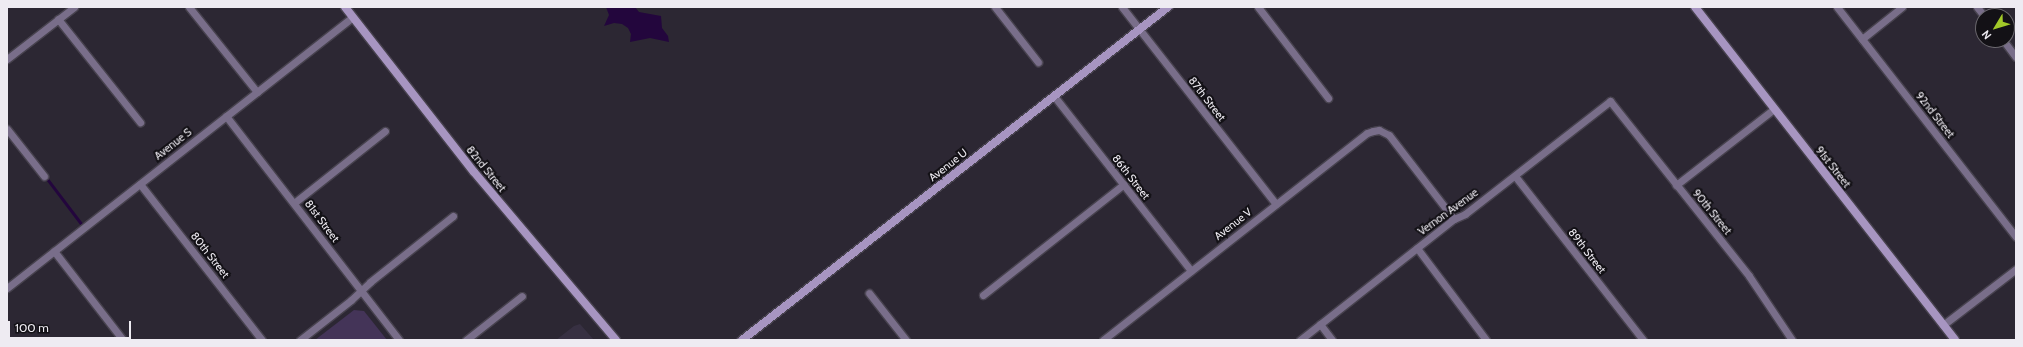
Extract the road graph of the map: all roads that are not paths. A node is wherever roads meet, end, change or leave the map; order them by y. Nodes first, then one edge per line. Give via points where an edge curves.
1 (74, 7) edge
2 (190, 7) edge
3 (345, 7) edge
4 (994, 7) edge
5 (1122, 7) edge
6 (1168, 7) edge
7 (1258, 7) edge
8 (1695, 7) edge
9 (1837, 7) edge
10 (1902, 7) edge
11 (352, 17) junction
12 (58, 19) junction
13 (1139, 30) junction
14 (1862, 39) junction
15 (2009, 48) edge
16 (2016, 57) edge
17 (7, 59) edge
18 (1038, 62) dead end
19 (257, 92) junction
20 (1054, 96) junction
21 (1328, 98) dead end
22 (1610, 101) joint
23 (1774, 109) junction
24 (226, 116) junction
25 (140, 122) dead end
26 (7, 129) edge
27 (385, 131) dead end
28 (44, 176) dead end
29 (1514, 176) junction
30 (140, 184) junction
31 (1124, 184) junction
32 (1676, 185) junction
33 (294, 203) junction
34 (1276, 204) junction
35 (453, 216) dead end
36 (1454, 220) junction
37 (2016, 237) edge
38 (1417, 248) junction
39 (54, 251) junction
40 (2016, 269) edge
41 (1191, 271) junction
42 (7, 288) edge
43 (361, 291) junction
44 (869, 293) dead end
45 (983, 295) dead end
46 (522, 296) dead end
47 (1320, 324) junction
48 (1943, 326) junction
49 (123, 340) edge
50 (262, 340) edge
51 (300, 340) edge
52 (399, 340) edge
53 (466, 340) edge
54 (616, 340) edge
55 (742, 340) edge
56 (906, 340) edge
57 (1103, 340) edge
58 (1300, 340) edge
59 (1332, 340) edge
60 (1486, 340) edge
61 (1643, 340) edge
62 (1792, 340) edge
63 (1955, 340) edge

1 - 12 street
2 - 19 street
3 - 11 street, 82nd Street
4 - 18 street
5 - 13 street, 87th Street
6 - 13 street, Avenue U
7 - 21 street
8 - 23 street, 91st Street
9 - 14 street, 92nd Street
10 - 14 street
11 - 19 street, Avenue S
11 - 54 street, 82nd Street via 483,183
12 - 17 street
12 - 25 street
13 - 20 street, Avenue U
13 - 34 street, 87th Street
14 - 37 street, 92nd Street
15 - 16 street
19 - 24 street, Avenue S
20 - 31 street, 86th Street
20 - 55 street, Avenue U
22 - 29 street, Vernon Avenue
22 - 32 street, 90th Street
23 - 32 street
23 - 48 street, 91st Street
24 - 30 street, Avenue S
24 - 33 street, 81st Street
26 - 28 street
27 - 33 street
29 - 36 street, Vernon Avenue via 1466,214
29 - 61 street, 89th Street
30 - 39 street, Avenue S
30 - 50 street, 80th Street
31 - 41 street, 86th Street
31 - 45 street
32 - 62 street, 90th Street via 1748,276
33 - 43 street, 81st Street
34 - 36 street, Avenue V via 1367,133 1379,130 1389,135
34 - 41 street, Avenue V
35 - 43 street
36 - 38 street, Vernon Avenue
38 - 47 street, Vernon Avenue
38 - 60 street
39 - 42 street, Avenue S
39 - 49 street
40 - 48 street
41 - 57 street, Avenue V
43 - 51 street
43 - 52 street, 81st Street
44 - 56 street
46 - 53 street
47 - 58 street, Vernon Avenue
47 - 59 street
48 - 63 street, 91st Street

